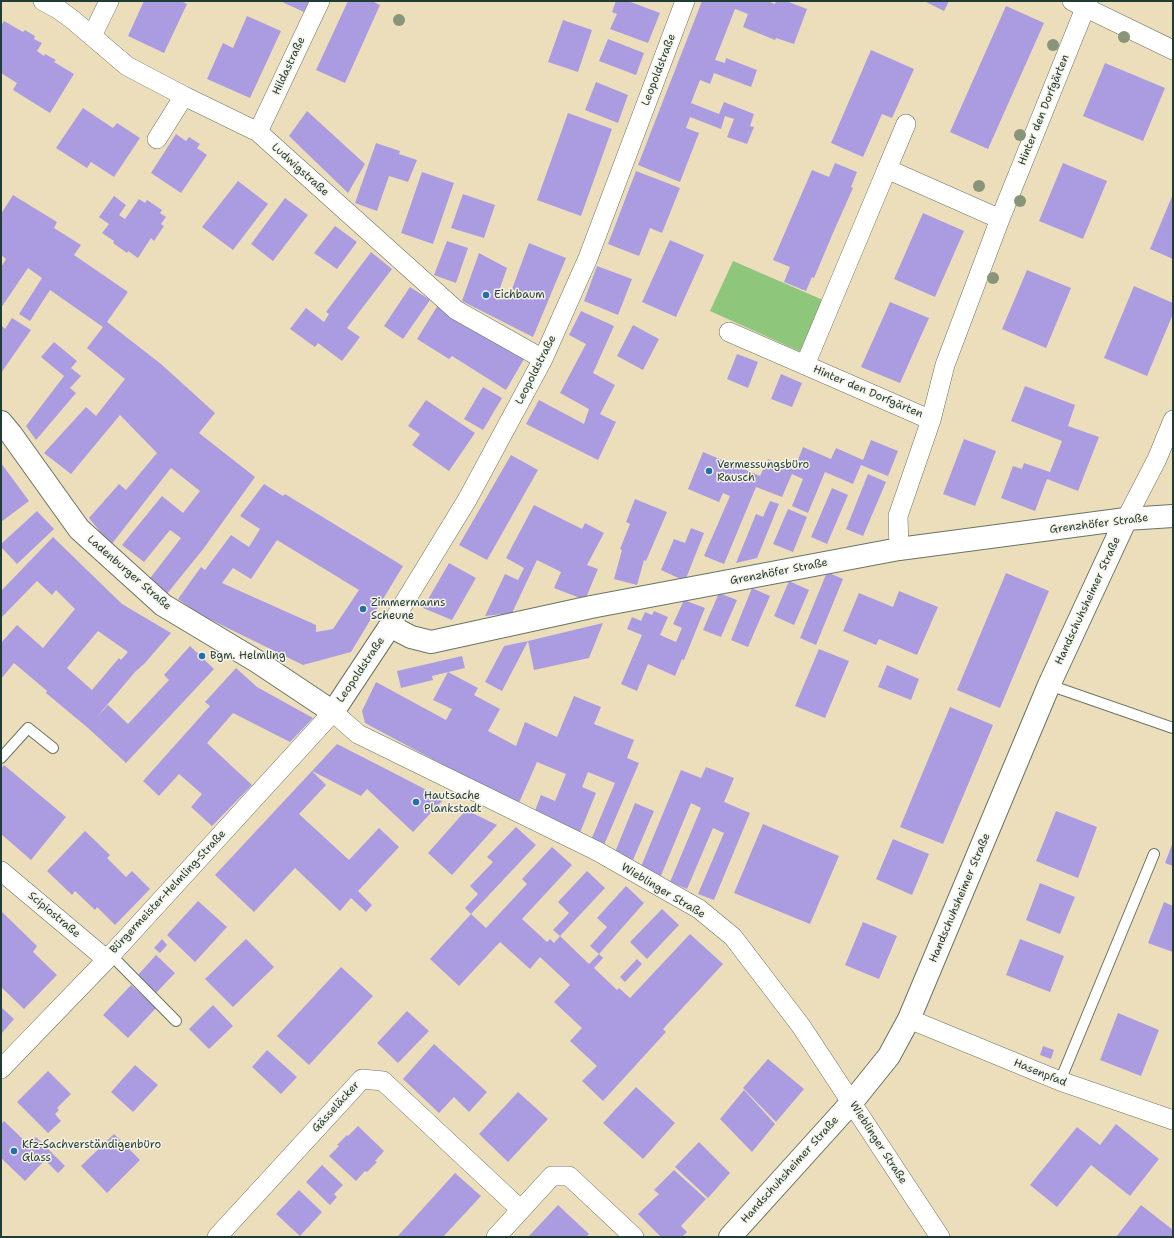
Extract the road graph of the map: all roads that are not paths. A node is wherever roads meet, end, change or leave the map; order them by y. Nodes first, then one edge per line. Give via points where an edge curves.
1 (43, 1) edge
2 (109, 1) edge
3 (320, 1) edge
4 (685, 1) edge
5 (1081, 3) edge
6 (92, 36) junction
7 (1173, 50) edge
8 (184, 96) junction
9 (906, 124) dead end
10 (258, 132) junction
11 (157, 139) dead end
12 (887, 169) junction
13 (1000, 219) junction
14 (729, 332) dead end
15 (543, 359) junction
16 (805, 365) junction
17 (931, 420) junction
18 (1173, 420) edge
19 (1, 422) edge
20 (1173, 516) edge
21 (1126, 519) junction
22 (899, 549) junction
23 (390, 626) junction
24 (1049, 684) junction
25 (333, 712) junction
26 (1173, 728) edge
27 (53, 748) dead end
28 (1, 758) edge
29 (1154, 854) dead end
30 (1, 871) edge
31 (108, 957) junction
32 (909, 1019) junction
33 (176, 1021) dead end
34 (1, 1069) edge
35 (1060, 1082) junction
36 (852, 1102) junction
37 (1173, 1120) edge
38 (521, 1210) junction
39 (217, 1237) edge
40 (496, 1237) edge
41 (634, 1237) edge
42 (730, 1237) edge
43 (940, 1237) edge

1 - 6 street, Ludwigstraße via 58,9
2 - 6 street
3 - 10 street, Hildastraße
4 - 15 street, Leopoldstraße via 588,258
5 - 7 street
5 - 13 street, Hinter den Dorfgärten
6 - 8 street, Ludwigstraße via 127,66
8 - 10 street, Ludwigstraße
8 - 11 street
9 - 12 street, Hinter den Dorfgärten
10 - 15 street, Ludwigstraße via 456,310
12 - 13 street
12 - 16 street, Hinter den Dorfgärten
13 - 17 street, Hinter den Dorfgärten via 944,365
14 - 16 street, Hinter den Dorfgärten
15 - 23 street, Leopoldstraße via 467,500
16 - 17 street, Hinter den Dorfgärten
17 - 22 street, Hinter den Dorfgärten via 898,516
18 - 21 street
19 - 25 street, Ladenburger Straße via 79,529 163,605 258,662
20 - 21 street, Grenzhöfer Straße
21 - 22 street, Grenzhöfer Straße
21 - 24 street, Handschuhsheimer Straße
22 - 23 street, Grenzhöfer Straße via 591,607 431,642 411,637
23 - 25 street, Leopoldstraße
24 - 26 lane
24 - 32 street, Handschuhsheimer Straße
25 - 31 street, Bürgermeister-Helmling-Straße
25 - 36 street, Wieblinger Straße via 358,734 596,851 698,909 733,937 800,1026
27 - 28 lane via 28,728
29 - 35 lane
30 - 31 street, Scipiostraße
31 - 33 lane
31 - 34 street, Bürgermeister-Helmling-Straße
32 - 35 street, Hasenpfad
32 - 36 street, Handschuhsheimer Straße via 889,1056
35 - 37 street, Hasenpfad
36 - 42 street, Handschuhsheimer Straße
36 - 43 street, Wieblinger Straße
38 - 39 street, Gässeläcker via 383,1081 362,1079
38 - 40 street
38 - 41 street via 552,1176 569,1176

